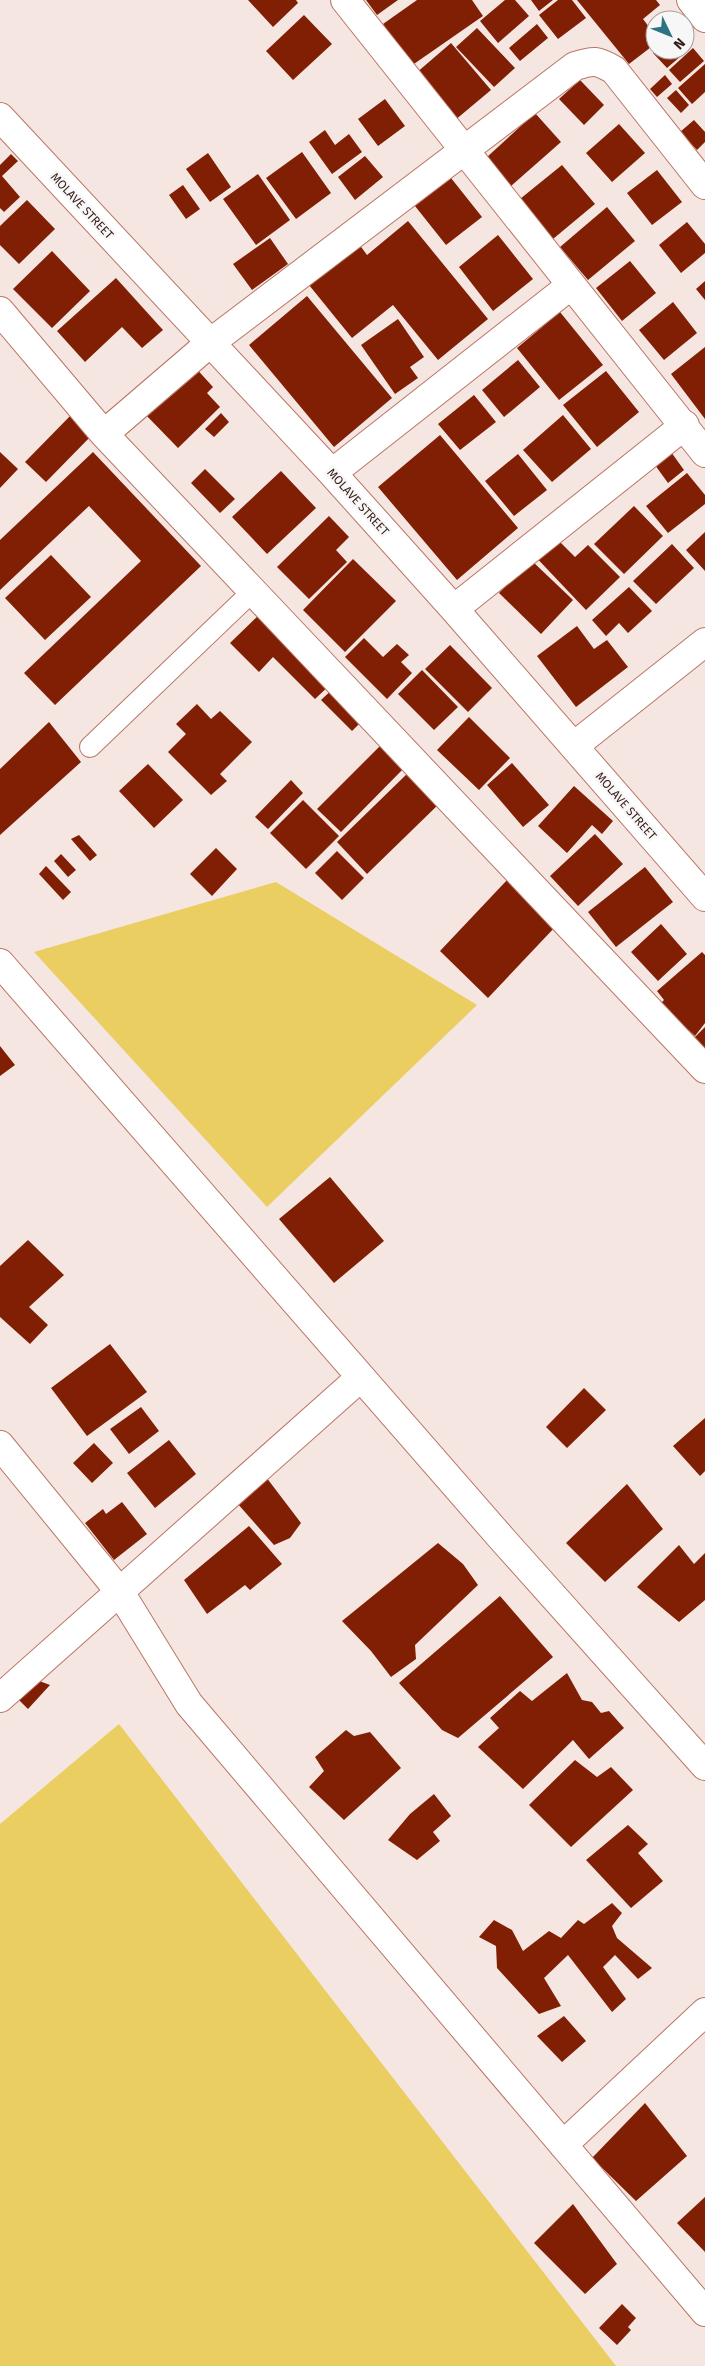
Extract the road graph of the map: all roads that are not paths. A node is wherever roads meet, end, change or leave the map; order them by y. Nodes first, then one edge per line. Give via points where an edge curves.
1 (345, 0) edge
2 (691, 0) edge
3 (705, 18) edge
4 (0, 118) edge
5 (466, 150) junction
6 (705, 186) edge
7 (570, 286) junction
8 (0, 311) edge
9 (210, 343) junction
10 (684, 425) junction
11 (104, 434) junction
12 (705, 453) edge
13 (332, 473) junction
14 (252, 591) junction
15 (454, 609) junction
16 (705, 642) edge
17 (90, 746) dead end
18 (574, 746) junction
19 (705, 897) edge
20 (0, 963) edge
21 (705, 1069) edge
22 (361, 1377) junction
23 (2, 1452) edge
24 (120, 1592) junction
25 (0, 1698) edge
26 (705, 1766) edge
27 (705, 2012) edge
28 (563, 2145) junction
29 (705, 2312) edge

1 - 5 street
2 - 3 street
4 - 9 street, MOLAVE STREET
5 - 6 street via 576,66 592,60 614,70
5 - 7 street
5 - 9 street
7 - 10 street
7 - 13 street
8 - 11 street
9 - 11 street
9 - 13 street, MOLAVE STREET
10 - 12 street
10 - 15 street
11 - 14 street
13 - 15 street, MOLAVE STREET
14 - 17 lane
14 - 21 street
15 - 18 street, MOLAVE STREET
16 - 18 street
18 - 19 street, MOLAVE STREET
20 - 22 street
22 - 24 street
22 - 26 street
23 - 24 street
24 - 25 street
24 - 28 street via 189,1704
27 - 28 street
28 - 29 street

